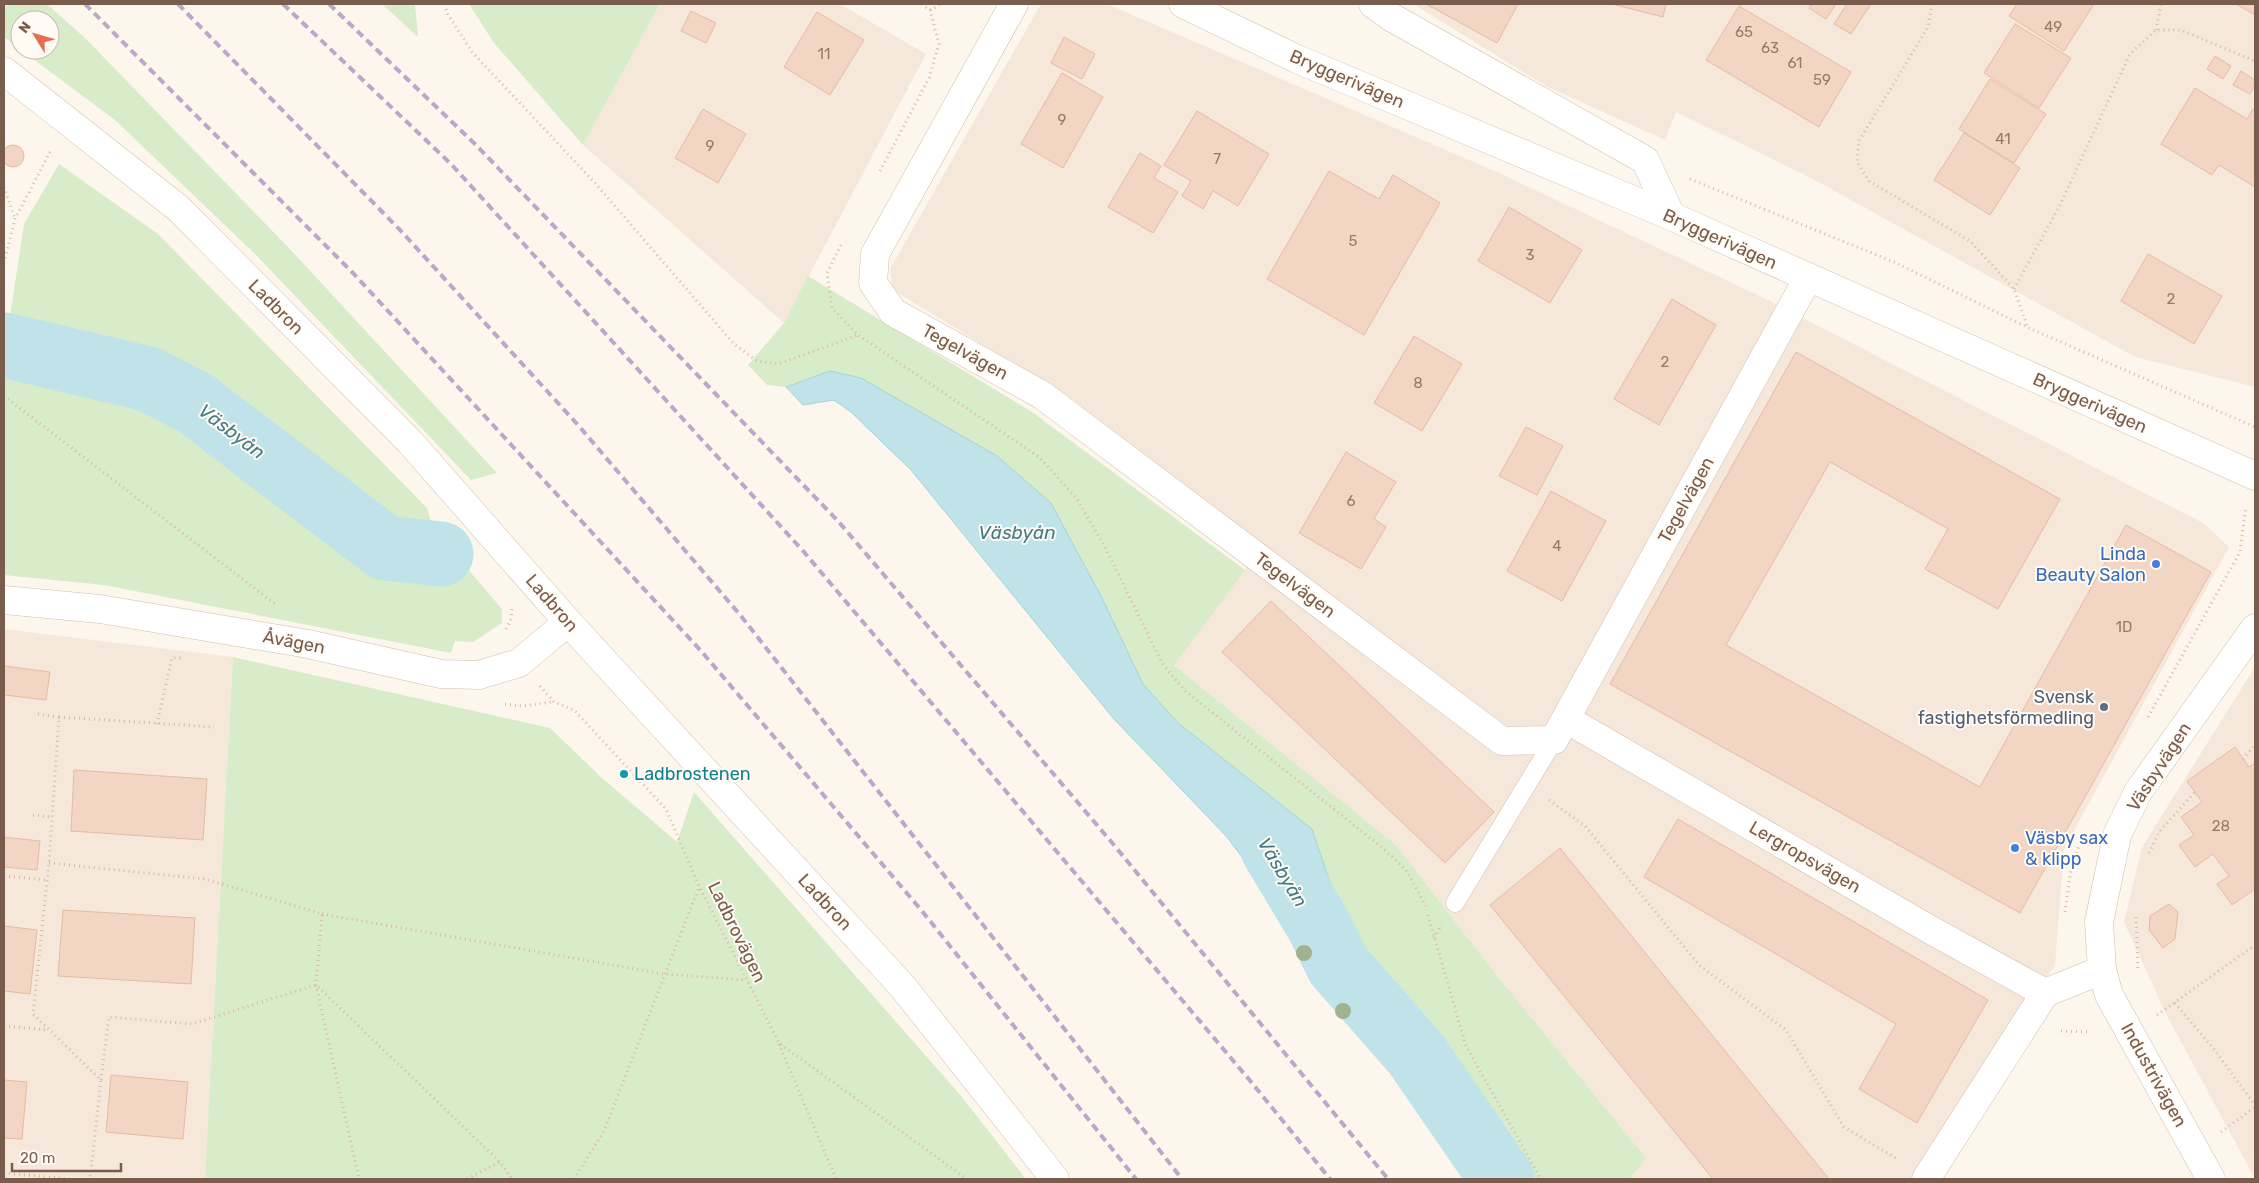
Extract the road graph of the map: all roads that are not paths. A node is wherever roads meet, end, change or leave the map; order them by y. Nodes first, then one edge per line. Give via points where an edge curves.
1 (1014, 4) edge
2 (1183, 4) edge
3 (1373, 4) edge
4 (4, 71) edge
5 (1671, 216) junction
6 (1808, 278) junction
7 (2255, 476) edge
8 (4, 600) edge
9 (568, 622) junction
10 (2255, 628) edge
11 (1560, 730) junction
12 (1455, 903) dead end
13 (2102, 970) junction
14 (2045, 993) junction
15 (1926, 1178) edge
16 (1056, 1179) edge
17 (2211, 1179) edge

1 - 11 street, Tegelvägen via 875,254 873,283 893,312 1042,395 1502,741
2 - 5 street, Bryggerivägen via 1297,59
3 - 5 street via 1645,160
4 - 9 street, Ladbron via 178,208 410,442
5 - 6 street, Bryggerivägen
6 - 7 street, Bryggerivägen
6 - 11 street, Tegelvägen
8 - 9 street, Åvägen via 100,609 308,644 441,674 479,675 519,663
9 - 16 street, Ladbron via 903,987
10 - 13 street, Väsbyvägen via 2138,792 2117,835 2099,922
11 - 12 lane
11 - 14 street, Lergropsvägen
13 - 14 street
13 - 17 street, Industrivägen via 2109,995
14 - 15 street

